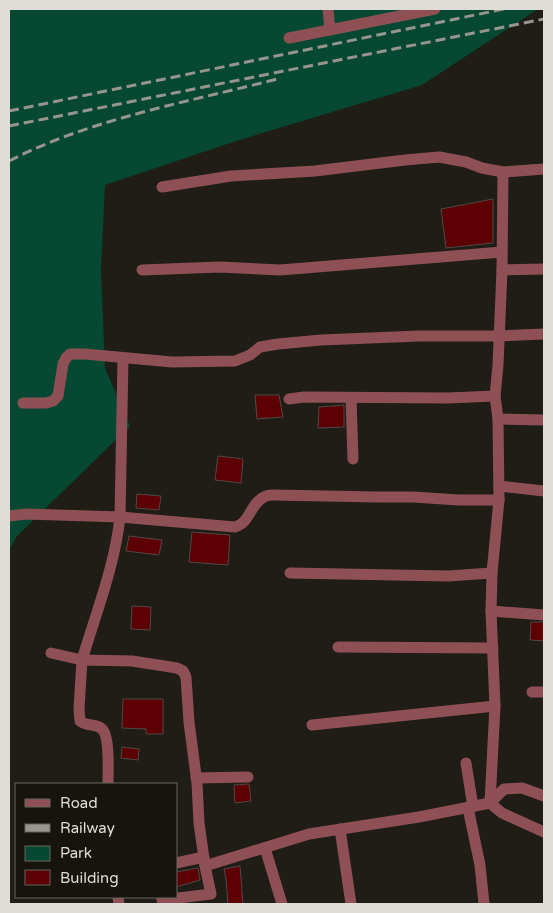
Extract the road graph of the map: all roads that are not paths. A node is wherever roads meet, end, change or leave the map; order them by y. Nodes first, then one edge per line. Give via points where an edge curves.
1 (328, 9) edge
2 (435, 9) edge
3 (330, 30) junction
4 (289, 38) dead end
5 (544, 169) edge
6 (503, 172) junction
7 (162, 187) dead end
8 (502, 252) junction
9 (142, 270) dead end
10 (502, 270) junction
11 (544, 270) edge
12 (544, 334) edge
13 (499, 336) junction
14 (123, 358) junction
15 (495, 396) junction
16 (351, 398) junction
17 (289, 399) dead end
18 (23, 403) dead end
19 (498, 419) junction
20 (544, 420) edge
21 (353, 458) dead end
22 (499, 486) junction
23 (544, 492) edge
24 (499, 500) junction
25 (9, 516) edge
26 (120, 517) junction
27 (492, 572) junction
28 (290, 574) dead end
29 (491, 611) junction
30 (544, 615) edge
31 (338, 647) dead end
32 (493, 648) junction
33 (51, 653) dead end
34 (82, 660) junction
35 (532, 692) dead end
36 (544, 692) edge
37 (495, 706) junction
38 (312, 725) dead end
39 (466, 763) dead end
40 (248, 777) dead end
41 (196, 778) junction
42 (108, 783) edge
43 (544, 796) edge
44 (490, 803) junction
45 (470, 808) junction
46 (340, 829) junction
47 (544, 832) edge
48 (265, 848) junction
49 (204, 861) junction
50 (178, 863) edge
51 (212, 899) edge
52 (162, 900) dead end
53 (282, 904) edge
54 (350, 904) edge
55 (485, 904) edge

1 - 3 street
2 - 3 street
3 - 4 street
5 - 6 street
6 - 7 street via 439,157 315,171 231,176
6 - 8 street
8 - 9 street via 280,270 220,267
8 - 10 street
10 - 11 street
10 - 13 street
12 - 13 street
13 - 14 street via 312,340 260,347 235,361 172,362
13 - 15 street
14 - 18 street via 70,354 63,364 58,396 46,403
14 - 26 street
15 - 16 street
15 - 19 street
16 - 17 street
16 - 21 street
19 - 20 street
19 - 22 street
22 - 23 street
22 - 24 street
24 - 26 street via 273,495 264,497 251,510 247,520 235,527
24 - 27 street
25 - 26 street
26 - 34 street via 118,536
27 - 28 street via 439,576
27 - 29 street
29 - 30 street
29 - 32 street
31 - 32 street
32 - 37 street
33 - 34 street
34 - 41 street via 132,661 183,671
34 - 42 street via 80,721 105,731
35 - 36 street
37 - 38 street
37 - 44 street
39 - 45 street
40 - 41 street
41 - 49 street
43 - 44 street via 522,788 504,789
44 - 45 street
44 - 47 street via 502,813
45 - 46 street
45 - 55 street
46 - 48 street via 308,834
46 - 54 street
48 - 49 street
48 - 53 street
49 - 50 street
49 - 51 street
51 - 52 street

